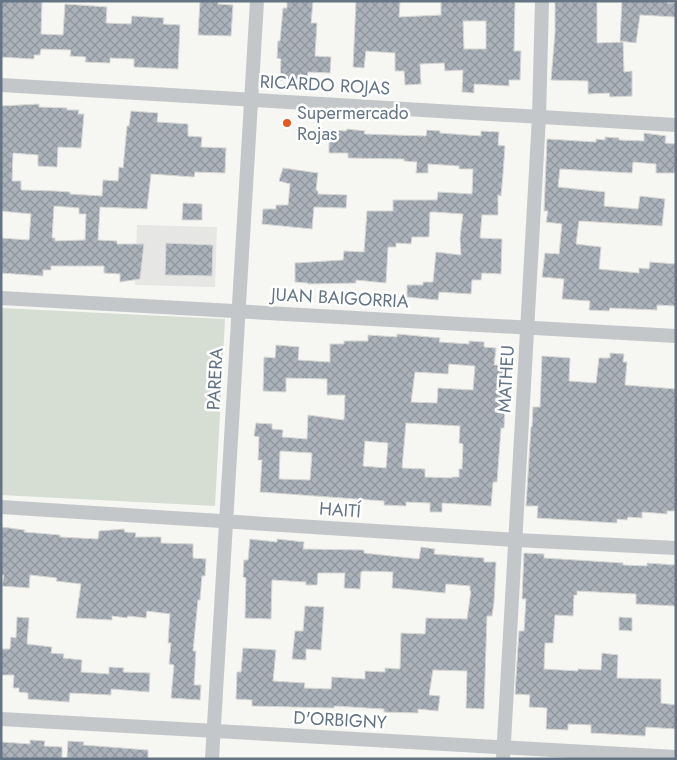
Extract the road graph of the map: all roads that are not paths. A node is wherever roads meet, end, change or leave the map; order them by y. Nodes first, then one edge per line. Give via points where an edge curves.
1 (257, 1) edge
2 (542, 1) edge
3 (1, 85) edge
4 (250, 100) junction
5 (539, 117) junction
6 (676, 125) edge
7 (1, 298) edge
8 (238, 311) junction
9 (528, 327) junction
10 (676, 336) edge
11 (1, 507) edge
12 (226, 521) junction
13 (516, 540) junction
14 (676, 548) edge
15 (1, 719) edge
16 (214, 731) junction
17 (503, 753) edge
18 (676, 757) edge
19 (212, 759) edge

1 - 4 street, PARERA
2 - 5 street, MATHEU
3 - 4 street, RICARDO ROJAS
4 - 5 street, RICARDO ROJAS
4 - 8 street, PARERA
5 - 6 street, RICARDO ROJAS
5 - 9 street, MATHEU
7 - 8 street, JUAN BAIGORRIA
8 - 9 street, JUAN BAIGORRIA
8 - 12 street, PARERA
9 - 10 street, JUAN BAIGORRIA
9 - 13 street, MATHEU
11 - 12 street, HAITÍ
12 - 13 street, HAITÍ
12 - 16 street, PARERA
13 - 14 street, HAITÍ
13 - 17 street, MATHEU
15 - 16 street, D'ORBIGNY
16 - 17 street, D'ORBIGNY
16 - 19 street, PARERA
17 - 18 street, D'ORBIGNY

